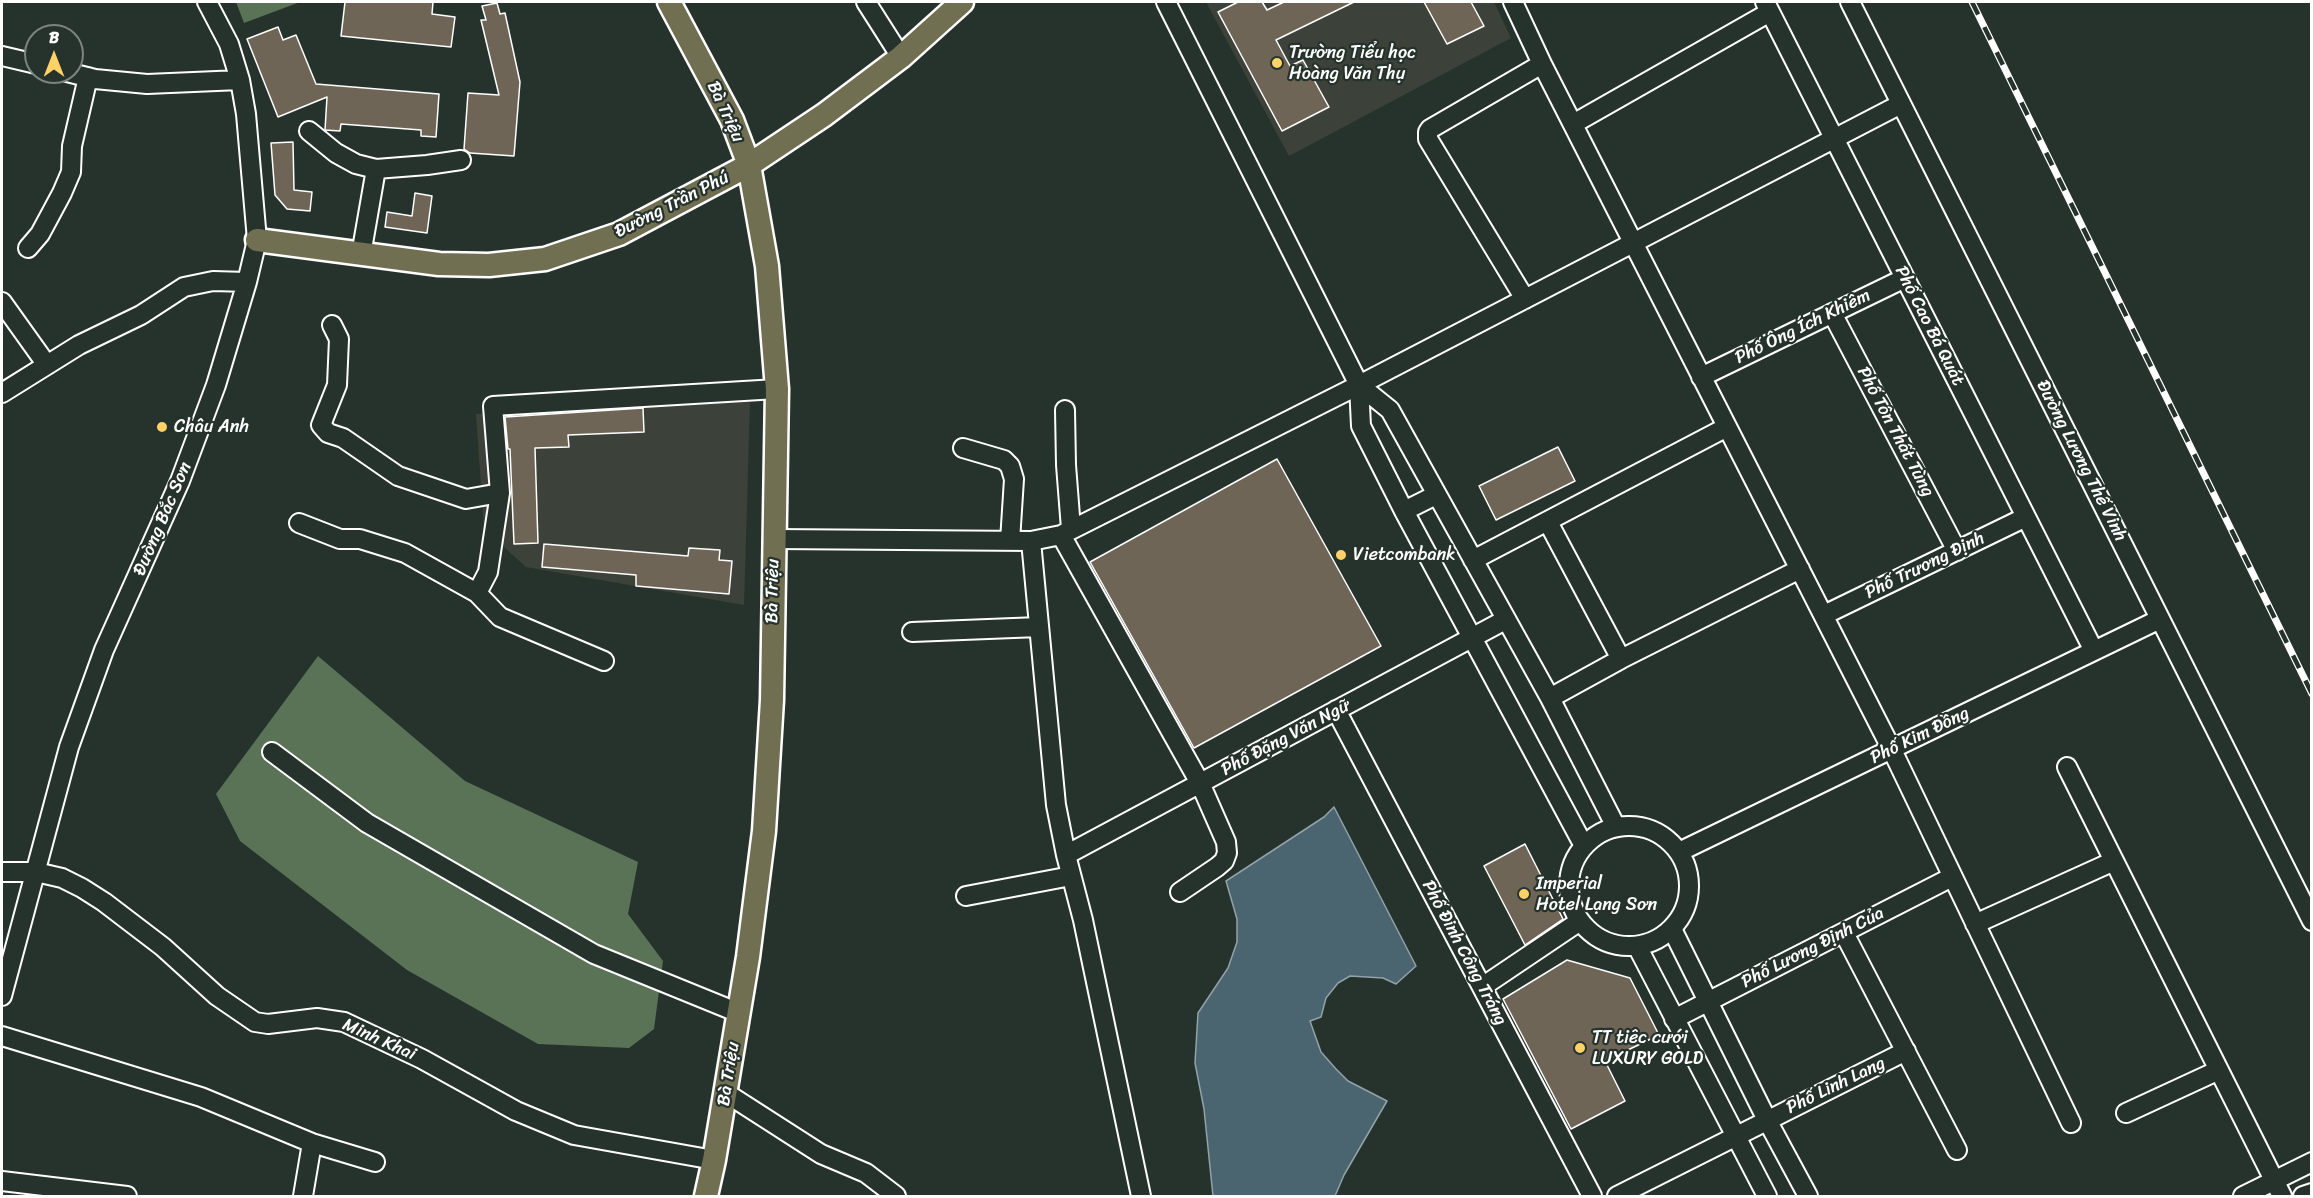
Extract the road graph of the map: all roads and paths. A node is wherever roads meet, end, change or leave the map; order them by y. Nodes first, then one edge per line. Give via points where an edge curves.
1 (207, 2) edge
2 (669, 2) edge
3 (866, 2) edge
4 (962, 2) edge
5 (1166, 2) edge
6 (1513, 2) edge
7 (1850, 2) edge
8 (1767, 7) edge
9 (2, 56) edge
10 (901, 57) junction
11 (24, 61) edge
12 (1542, 64) junction
13 (84, 76) edge
14 (88, 77) junction
15 (240, 80) junction
16 (1901, 104) junction
17 (1572, 124) junction
18 (309, 131) dead end
19 (1834, 138) junction
20 (461, 160) dead end
21 (749, 165) junction
22 (376, 168) junction
23 (256, 240) junction
24 (1633, 243) junction
25 (28, 248) dead end
26 (361, 255) junction
27 (1905, 278) junction
28 (247, 282) junction
29 (1525, 299) junction
30 (2, 302) edge
31 (1832, 313) junction
32 (332, 325) dead end
33 (47, 364) junction
34 (1701, 377) junction
35 (1359, 385) junction
36 (777, 388) junction
37 (2, 393) edge
38 (1065, 410) dead end
39 (1727, 427) junction
40 (963, 448) dead end
41 (500, 494) junction
42 (1436, 495) junction
43 (1404, 511) junction
44 (2026, 517) junction
45 (1548, 522) junction
46 (299, 523) dead end
47 (1066, 532) junction
48 (774, 539) junction
49 (1010, 541) junction
50 (1031, 541) junction
51 (1957, 551) junction
52 (1473, 560) junction
53 (1800, 569) junction
54 (477, 593) junction
55 (1824, 615) junction
56 (2160, 619) junction
57 (1505, 620) junction
58 (1039, 627) junction
59 (912, 632) dead end
60 (1473, 637) junction
61 (2094, 651) junction
62 (1621, 659) junction
63 (604, 661) dead end
64 (1550, 698) junction
65 (1336, 710) junction
66 (1892, 750) junction
67 (272, 752) dead end
68 (2067, 767) dead end
69 (1200, 783) junction
70 (1616, 827) junction
71 (1584, 846) junction
72 (1679, 852) junction
73 (1066, 855) junction
74 (2114, 861) junction
75 (2, 872) edge
76 (36, 872) junction
77 (1071, 876) junction
78 (1952, 877) junction
79 (1180, 892) dead end
80 (966, 896) dead end
81 (1580, 921) junction
82 (2312, 921) edge
83 (1975, 924) junction
84 (1672, 929) junction
85 (1844, 933) junction
86 (1638, 946) junction
87 (1482, 987) junction
88 (2, 996) edge
89 (1707, 1002) junction
90 (739, 1013) junction
91 (1674, 1019) junction
92 (2, 1036) edge
93 (1906, 1051) junction
94 (2219, 1070) junction
95 (726, 1092) junction
96 (2126, 1113) dead end
97 (1767, 1120) junction
98 (2071, 1123) dead end
99 (1736, 1135) junction
100 (312, 1143) junction
101 (1957, 1150) dead end
102 (714, 1160) junction
103 (375, 1162) dead end
104 (2312, 1162) edge
105 (2, 1181) edge
106 (2278, 1189) edge
107 (2312, 1192) edge
108 (127, 1197) edge
109 (303, 1197) edge
110 (706, 1197) edge
111 (896, 1197) edge
112 (1142, 1197) edge
113 (1592, 1197) edge
114 (1617, 1197) edge
115 (1767, 1197) edge
116 (1808, 1197) edge
117 (2243, 1197) edge
118 (2303, 1197) edge

1 - 15 street, Đường Bắc Sơn via 229,44
2 - 21 main road, Bà Triệu via 732,120
3 - 10 street
4 - 10 main road, Đường Trần Phú
5 - 35 street
6 - 12 street
7 - 16 street, Đường Lương Thế Vinh
8 - 17 street
8 - 19 street, Phố Cao Bá Quát
9 - 11 street
10 - 21 main road, Đường Trần Phú
12 - 17 street
12 - 29 street via 1428,132 1428,139
13 - 14 street
14 - 15 street via 165,84
14 - 25 street via 72,146 71,172 63,194
15 - 23 street, Đường Bắc Sơn
16 - 19 street
16 - 56 street, Đường Lương Thế Vinh
17 - 24 street
18 - 22 street via 336,153 356,164
19 - 24 street
19 - 27 street, Phố Cao Bá Quát
20 - 22 street
21 - 26 main road, Đường Trần Phú via 620,234 545,259 489,265 439,264
21 - 36 main road, Bà Triệu via 767,266
22 - 26 street
23 - 26 main road, Đường Trần Phú
23 - 28 street, Đường Bắc Sơn
24 - 29 street
24 - 34 street
27 - 31 street, Phố Ông Ích Khiêm
27 - 44 street, Phố Cao Bá Quát
28 - 33 street via 213,281 184,287 141,315
28 - 76 street, Đường Bắc Sơn via 216,385 180,481 104,650 77,725
29 - 35 street
30 - 33 street
31 - 34 street, Phố Ông Ích Khiêm
31 - 51 street, Phố Tôn Thất Tùng
32 - 41 street via 339,339 337,385 321,425 328,433 343,438 398,476 466,499
33 - 37 street
34 - 39 street
35 - 42 street via 1390,410
35 - 43 street via 1360,426
35 - 47 street
36 - 41 street via 494,406
36 - 48 main road, Bà Triệu
38 - 47 street
39 - 45 street
39 - 53 street
40 - 49 street via 1004,460 1010,466 1014,478
41 - 54 street via 488,572
42 - 43 street
42 - 52 street
43 - 60 street
44 - 51 street, Phố Trương Định
44 - 61 street, Phố Cao Bá Quát
45 - 52 street
45 - 62 street
46 - 54 street via 340,539 360,539 405,553
47 - 50 street
47 - 69 street
48 - 49 street
48 - 90 main road, Bà Triệu via 772,699 764,831
49 - 50 street
50 - 58 street
51 - 55 street, Phố Trương Định
52 - 57 street
53 - 55 street
53 - 62 street
54 - 63 street via 500,616
55 - 66 street
56 - 61 street, Phố Kim Đồng
56 - 82 street, Đường Lương Thế Vinh
57 - 60 street, Phố Đặng Văn Ngữ
57 - 64 street
58 - 59 street
58 - 73 street via 1056,805
60 - 65 street, Phố Đặng Văn Ngữ
60 - 71 street
61 - 66 street, Phố Kim Đồng
62 - 64 street
64 - 70 street
65 - 69 street, Phố Đặng Văn Ngữ
65 - 87 street, Phố Đinh Công Tráng
66 - 72 street, Phố Kim Đồng
66 - 78 street
67 - 90 street via 367,823 594,954
68 - 74 street
69 - 73 street, Phố Đặng Văn Ngữ
69 - 79 street via 1226,842 1227,853 1217,867
70 - 71 street
70 - 72 street via 1652,830
71 - 81 street via 1573,863 1569,883 1571,903
72 - 84 street via 1690,883 1682,916
73 - 77 street
74 - 83 street
74 - 94 street
75 - 76 street, Minh Khai
76 - 88 street, Đường Bắc Sơn
76 - 102 street, Minh Khai via 62,878 105,902 217,996 255,1022 317,1018 344,1022 516,1111 574,1135
77 - 80 street
77 - 112 street
78 - 83 street
78 - 85 street, Phố Lương Định Của
81 - 86 street via 1605,941
81 - 87 street
83 - 98 street
84 - 86 street
84 - 89 street
85 - 89 street, Phố Lương Định Của
85 - 93 street, Phố Linh Lang
86 - 91 street
87 - 113 street, Phố Đinh Công Tráng
89 - 91 street, Phố Lương Định Của
89 - 97 street
90 - 95 main road, Bà Triệu
91 - 99 street
92 - 100 street via 201,1097
93 - 97 street, Phố Linh Lang
93 - 101 street, Phố Linh Lang
94 - 96 street
94 - 106 street
95 - 102 main road, Bà Triệu
95 - 111 street via 821,1154 866,1173
97 - 99 street, Phố Linh Lang
97 - 116 street
99 - 114 street, Phố Linh Lang
99 - 115 street
100 - 103 street
100 - 109 street
102 - 110 main road, Bà Triệu
104 - 106 street
105 - 108 street
106 - 117 street
107 - 118 street

